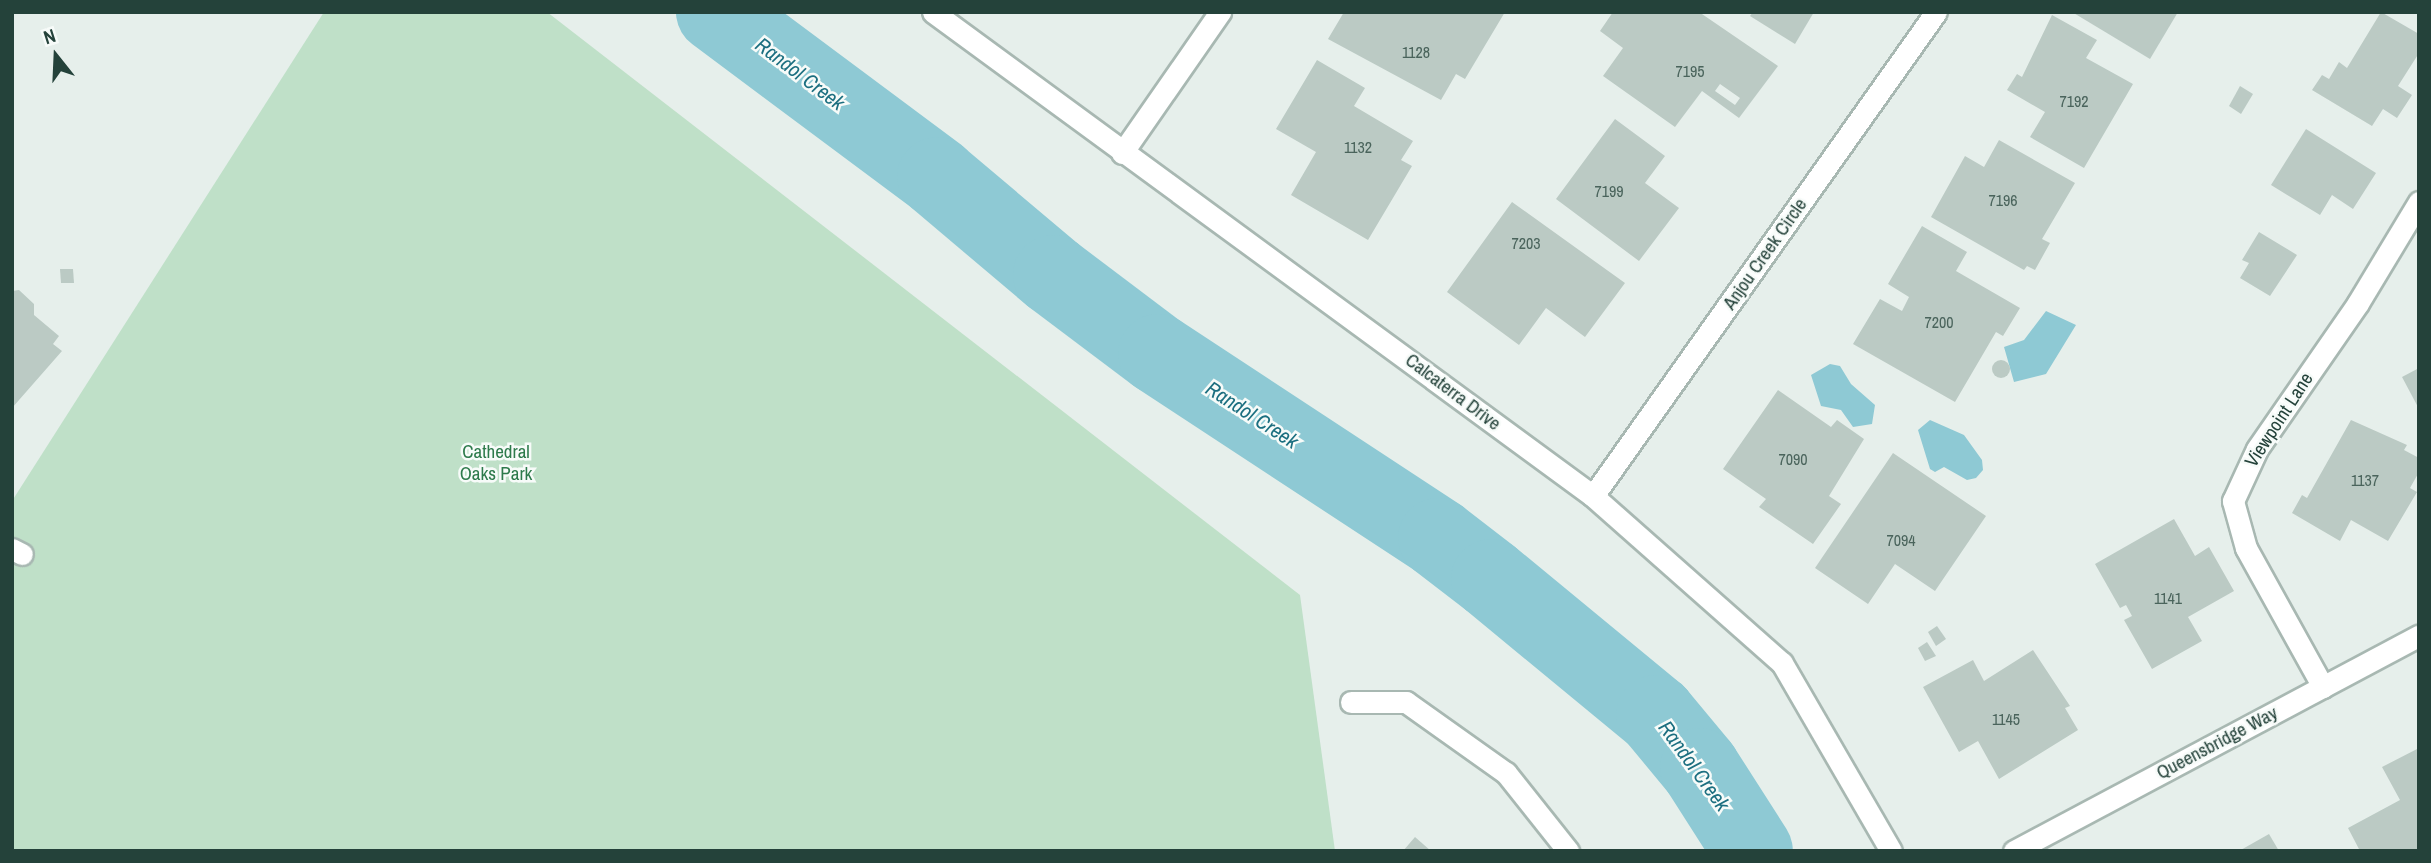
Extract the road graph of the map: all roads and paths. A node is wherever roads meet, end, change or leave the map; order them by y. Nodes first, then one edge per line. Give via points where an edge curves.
1 (933, 12) edge
2 (1220, 12) edge
3 (1936, 12) edge
4 (1122, 153) junction
5 (2419, 202) edge
6 (1593, 496) junction
7 (2419, 636) edge
8 (2323, 687) junction
9 (1351, 702) dead end
10 (1569, 851) edge
11 (1891, 851) edge
12 (2014, 851) edge

1 - 4 street, Calcaterra Drive
2 - 4 street
3 - 6 street, Anjou Creek Circle
4 - 6 street, Calcaterra Drive
5 - 8 street, Viewpoint Lane via 2358,303 2257,449 2233,501 2246,548
6 - 11 street, Calcaterra Drive via 1782,663
7 - 8 street, Queensbridge Way
8 - 12 street, Queensbridge Way
9 - 10 street via 1406,702 1506,773

